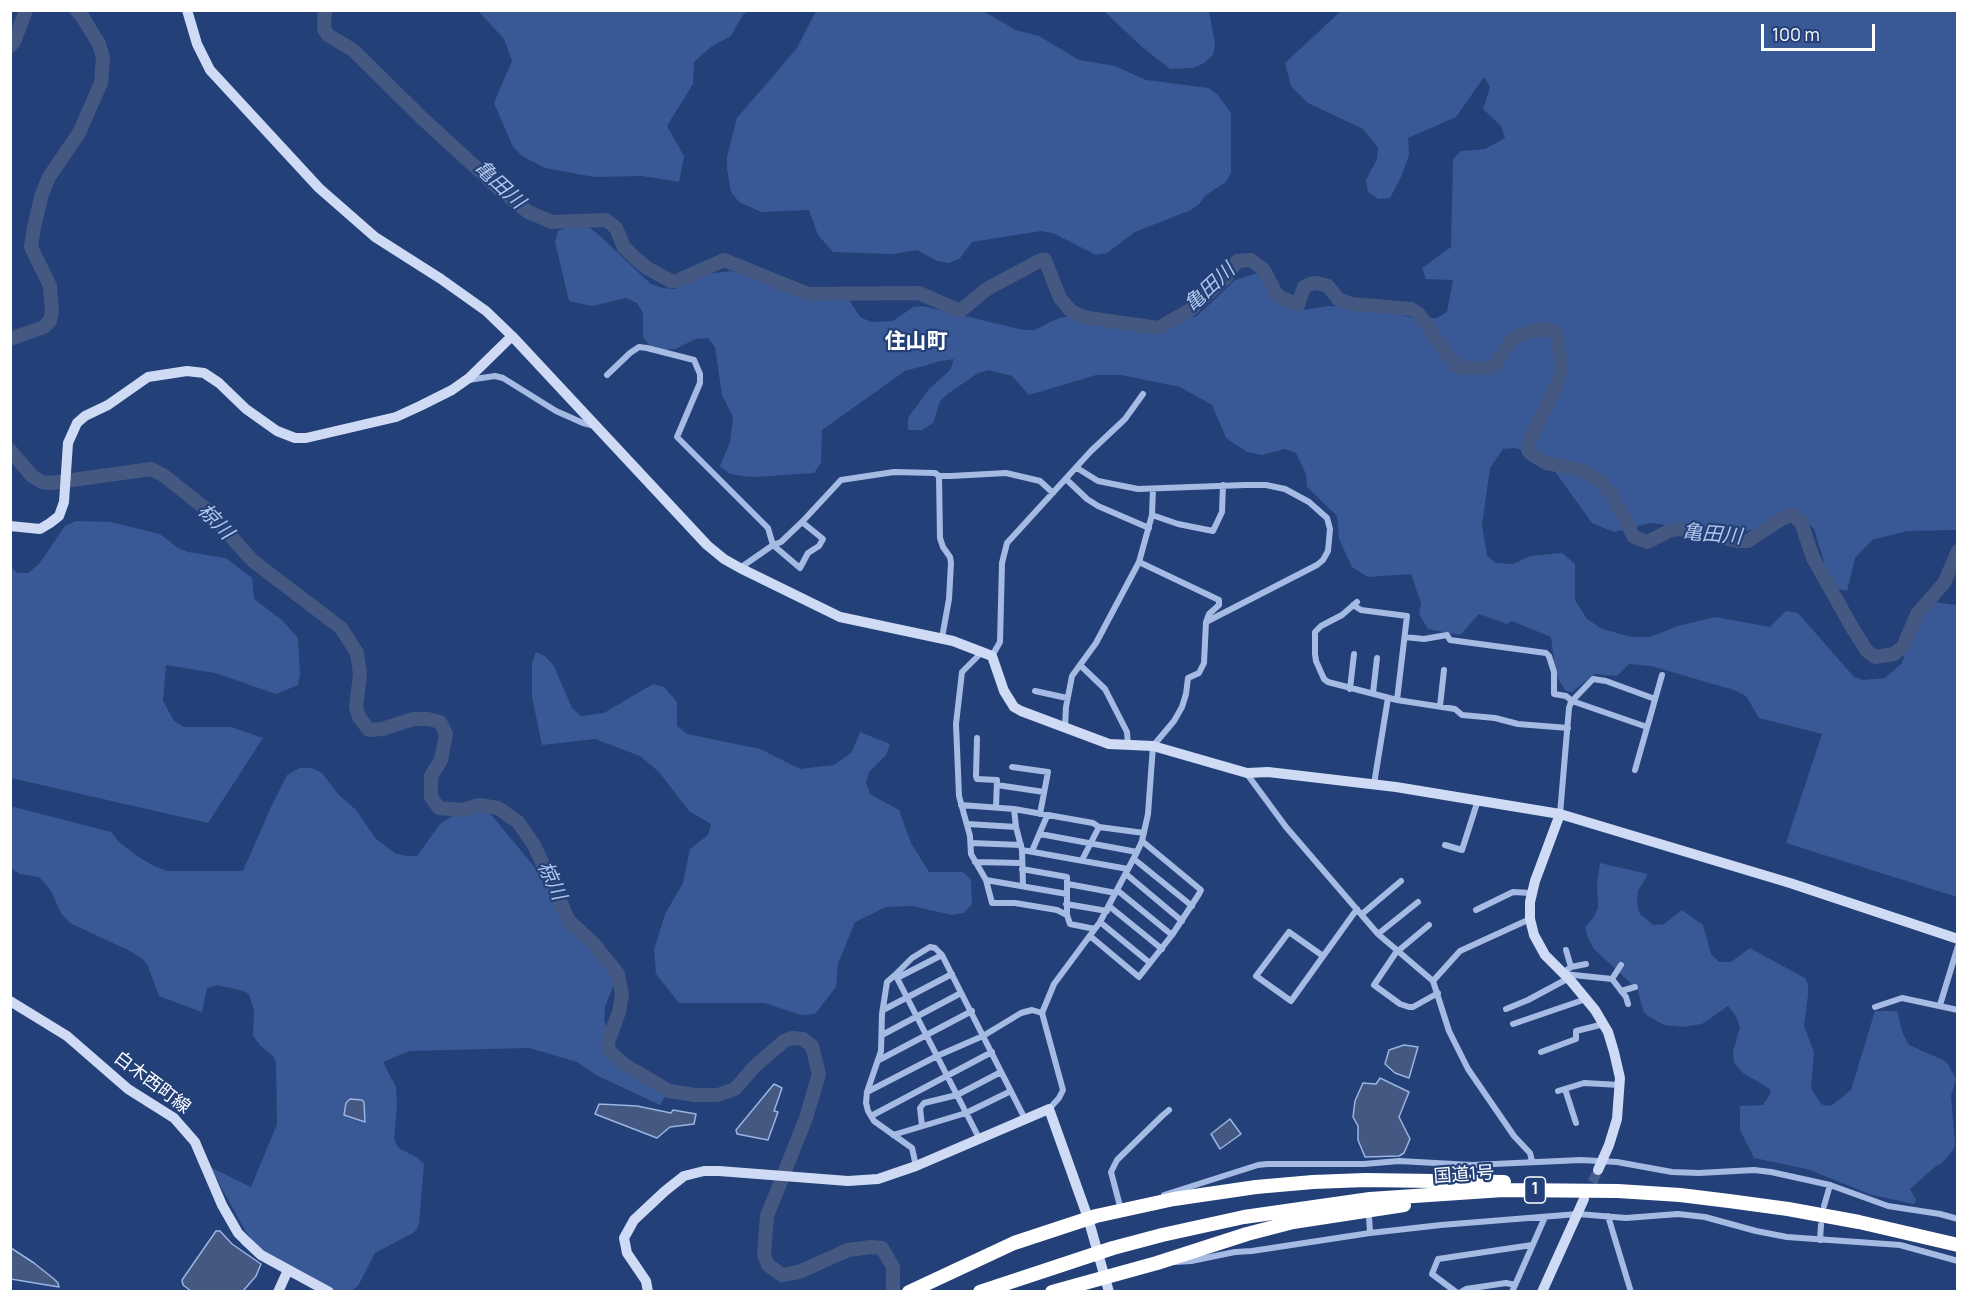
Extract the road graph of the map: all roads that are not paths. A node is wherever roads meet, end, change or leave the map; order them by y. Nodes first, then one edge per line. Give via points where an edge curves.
1 (187, 10) edge
2 (512, 336) junction
3 (607, 375) dead end
4 (465, 381) junction
5 (1143, 394) dead end
6 (598, 427) junction
7 (1077, 468) junction
8 (939, 476) junction
9 (1066, 479) junction
10 (1223, 485) junction
11 (1153, 489) junction
12 (1053, 493) junction
13 (1152, 515) junction
14 (802, 522) junction
15 (10, 526) edge
16 (1149, 528) junction
17 (773, 545) junction
18 (1139, 562) junction
19 (740, 568) junction
20 (1206, 622) junction
21 (1405, 637) junction
22 (942, 638) junction
23 (987, 653) junction
24 (1354, 654) dead end
25 (1377, 658) dead end
26 (1080, 665) junction
27 (1444, 670) dead end
28 (1662, 675) dead end
29 (1350, 689) junction
30 (1035, 691) dead end
31 (1373, 693) junction
32 (1067, 698) junction
33 (1388, 698) junction
34 (1655, 699) junction
35 (1396, 700) junction
36 (1572, 701) junction
37 (1440, 706) junction
38 (1647, 727) junction
39 (1065, 728) junction
40 (1568, 729) junction
41 (977, 738) dead end
42 (1128, 745) junction
43 (1153, 746) junction
44 (1012, 767) dead end
45 (1635, 770) dead end
46 (1247, 773) junction
47 (1374, 784) junction
48 (997, 785) junction
49 (1044, 792) junction
50 (1478, 800) junction
51 (961, 805) junction
52 (996, 807) junction
53 (1014, 809) junction
54 (1560, 814) junction
55 (1043, 815) junction
56 (968, 824) junction
57 (1016, 827) junction
58 (1099, 827) junction
59 (1144, 833) junction
60 (1040, 834) junction
61 (1142, 841) junction
62 (971, 843) junction
63 (1090, 844) junction
64 (1445, 845) dead end
65 (1022, 847) junction
66 (1032, 851) junction
67 (1137, 852) junction
68 (1134, 859) junction
69 (1082, 860) junction
70 (975, 862) junction
71 (1022, 866) junction
72 (1127, 871) junction
73 (986, 880) junction
74 (1401, 881) dead end
75 (1068, 884) junction
76 (1023, 886) junction
77 (1117, 892) junction
78 (1531, 893) junction
79 (1067, 894) junction
80 (1418, 902) dead end
81 (1066, 904) junction
82 (1192, 906) junction
83 (1108, 909) junction
84 (1476, 910) dead end
85 (1359, 912) junction
86 (1067, 915) junction
87 (1530, 919) junction
88 (1182, 921) junction
89 (1100, 922) junction
90 (1430, 925) dead end
91 (1095, 929) junction
92 (1378, 934) junction
93 (1172, 935) junction
94 (1090, 936) junction
95 (1958, 939) edge
96 (1958, 946) edge
97 (1162, 949) junction
98 (1566, 950) dead end
99 (1397, 951) junction
100 (942, 955) junction
101 (1323, 956) junction
102 (1150, 963) junction
103 (1586, 964) dead end
104 (1621, 965) dead end
105 (1568, 973) junction
106 (952, 974) junction
107 (896, 976) junction
108 (1612, 980) junction
109 (1433, 981) junction
110 (1635, 987) dead end
111 (1621, 991) junction
112 (961, 993) junction
113 (1438, 993) junction
114 (907, 998) junction
115 (1587, 999) junction
116 (10, 1001) edge
117 (1628, 1004) dead end
118 (1940, 1005) junction
119 (1875, 1007) dead end
120 (1506, 1009) dead end
121 (883, 1010) junction
122 (1958, 1010) edge
123 (972, 1011) junction
124 (1042, 1013) junction
125 (916, 1017) junction
126 (1513, 1024) dead end
127 (1604, 1024) junction
128 (882, 1035) junction
129 (926, 1035) junction
130 (983, 1036) junction
131 (992, 1052) junction
132 (1541, 1052) dead end
133 (937, 1056) junction
134 (879, 1060) junction
135 (1001, 1072) junction
136 (947, 1076) junction
137 (1620, 1085) junction
138 (1011, 1091) junction
139 (867, 1092) junction
140 (957, 1095) junction
141 (1049, 1109) junction
142 (1169, 1110) dead end
143 (966, 1113) junction
144 (871, 1116) junction
145 (1025, 1119) junction
146 (1576, 1123) dead end
147 (922, 1126) junction
148 (893, 1135) junction
149 (979, 1138) junction
150 (1532, 1161) junction
151 (1364, 1164) junction
152 (1600, 1165) junction
153 (916, 1166) junction
154 (1365, 1175) dead end
155 (1830, 1185) junction
156 (1503, 1190) junction
157 (1618, 1191) junction
158 (1584, 1199) tunnel mouth
159 (1148, 1203) junction
160 (1824, 1206) dead end
161 (1121, 1210) junction
162 (1578, 1214) junction
163 (1369, 1216) dead end
164 (1608, 1216) junction
165 (1545, 1217) junction
166 (1088, 1218) junction
167 (1958, 1219) edge
168 (1821, 1225) dead end
169 (1370, 1233) junction
170 (1820, 1240) junction
171 (1532, 1245) junction
172 (1958, 1245) edge
173 (1958, 1261) edge
174 (1157, 1263) junction
175 (288, 1270) junction
176 (1106, 1276) junction
177 (1514, 1288) edge
178 (278, 1292) edge
179 (328, 1292) edge
180 (648, 1292) edge
181 (909, 1292) edge
182 (980, 1292) edge
183 (1052, 1292) edge
184 (1109, 1292) edge
185 (1456, 1292) edge
186 (1461, 1292) edge
187 (1542, 1292) edge
188 (1631, 1292) edge

1 - 2 street via 210,70 319,188 375,237 476,302
2 - 4 street
2 - 6 street
3 - 17 street via 639,347 694,360 700,383 677,437 768,528
4 - 6 street via 503,378 556,411
4 - 15 street via 396,417 306,438 278,430 204,373 187,371 148,377 77,423 69,438 64,502 59,516 45,527
5 - 7 street via 1125,419
6 - 19 street via 707,546
7 - 9 street
7 - 11 street via 1098,482
8 - 12 street via 1006,473 1040,481
8 - 14 street via 894,472 841,480
8 - 22 street via 939,534 951,563
9 - 12 street
9 - 16 street via 1098,506
10 - 11 street
10 - 13 street via 1222,512 1214,531
10 - 20 street via 1266,485 1294,493 1317,507 1327,518 1330,529 1328,550 1317,565
11 - 13 street
12 - 23 street via 1004,549 1000,642
13 - 16 street
14 - 17 street
14 - 17 street via 823,539 800,568
16 - 18 street
17 - 19 street
18 - 20 street via 1220,600
18 - 26 street via 1096,644
19 - 22 street via 840,617
20 - 43 street via 1204,663 1199,673 1188,678 1182,707
21 - 29 street via 1407,616 1361,610 1355,604 1316,629 1315,654 1324,679
21 - 35 street
21 - 36 street via 1447,635 1450,640 1546,653 1554,672 1554,694
22 - 23 street
23 - 39 street via 1014,707
23 - 51 street via 962,672 958,694 956,745
24 - 29 street
25 - 31 street
26 - 32 street via 1072,676
26 - 42 street via 1105,688 1127,732
27 - 37 street
28 - 34 street
29 - 31 street
30 - 32 street
31 - 33 street
32 - 39 street
33 - 35 street
33 - 47 street
34 - 36 street via 1593,679
34 - 38 street
35 - 37 street
36 - 38 street
36 - 40 street
37 - 40 street via 1462,715
38 - 45 street
39 - 42 street via 1109,744
40 - 54 street
41 - 48 street via 977,779 997,780
42 - 43 street
43 - 46 street
43 - 59 street
44 - 49 street via 1048,771
46 - 47 street
46 - 85 street via 1286,827
47 - 50 street
48 - 49 street
48 - 52 street
49 - 55 street
50 - 54 street
50 - 64 street via 1462,850
51 - 52 street
51 - 56 street
52 - 53 street
53 - 55 street
53 - 57 street
54 - 78 street
54 - 95 street via 1791,883
55 - 58 street
55 - 60 street
56 - 57 street
56 - 62 street
57 - 65 street
58 - 59 street
58 - 63 street
59 - 61 street
60 - 63 street
60 - 66 street
61 - 67 street
61 - 82 street via 1201,890
62 - 65 street
62 - 70 street
63 - 67 street
63 - 69 street
65 - 66 street
65 - 71 street
66 - 69 street
67 - 68 street
68 - 72 street
68 - 82 street
69 - 72 street
70 - 71 street
70 - 73 street
71 - 75 street via 1067,877
71 - 76 street
72 - 77 street
72 - 88 street
73 - 76 street
73 - 86 street via 992,903 1015,903
74 - 85 street
75 - 77 street
75 - 79 street
76 - 79 street
77 - 83 street
77 - 93 street
78 - 84 street via 1513,892
78 - 87 street
79 - 81 street
80 - 92 street
81 - 83 street
81 - 86 street
82 - 88 street
83 - 89 street
83 - 97 street
85 - 92 street
85 - 101 street
86 - 91 street via 1070,924
87 - 105 street via 1541,949
87 - 109 street via 1460,951
88 - 93 street
89 - 91 street
89 - 102 street
90 - 99 street
91 - 94 street
92 - 99 street
93 - 97 street
94 - 102 street via 1139,977
94 - 124 street via 1054,984
96 - 118 street
97 - 102 street
98 - 105 street
99 - 109 street
99 - 113 street via 1374,985 1408,1007
100 - 106 street
100 - 107 street
100 - 107 street via 930,947 912,958
101 - 101 street via 1291,1001 1256,976 1289,932
103 - 105 street
104 - 108 street
105 - 108 street
105 - 115 street
105 - 120 street
106 - 112 street
106 - 114 street
107 - 114 street
107 - 121 street via 887,982
108 - 111 street
109 - 113 street
110 - 111 street
111 - 117 street
112 - 123 street
112 - 125 street
113 - 150 street via 1449,1031 1468,1069
114 - 121 street
114 - 125 street
115 - 126 street
115 - 127 street
116 - 175 street, 白木西町線 via 67,1036 128,1089 182,1126 195,1142 238,1233 253,1249
118 - 119 street via 1902,998
118 - 122 street
121 - 128 street
123 - 129 street
123 - 130 street
124 - 130 street via 1021,1013
124 - 141 street via 1063,1090
125 - 128 street
125 - 129 street
127 - 132 street via 1576,1031 1576,1039
127 - 137 street
128 - 134 street
129 - 133 street
129 - 134 street
130 - 131 street
130 - 133 street
131 - 135 street
131 - 136 street
133 - 136 street
133 - 139 street
134 - 139 street
135 - 138 street
135 - 140 street
136 - 140 street
136 - 144 street
137 - 146 street via 1584,1083 1562,1090
137 - 152 street via 1616,1126
138 - 143 street
138 - 145 street
139 - 144 street
140 - 143 street
140 - 147 street via 924,1103 920,1108
141 - 145 street
141 - 166 street
142 - 161 street via 1117,1160 1111,1172
143 - 147 street
143 - 149 street
144 - 148 street
145 - 149 street
147 - 148 street
148 - 153 street via 912,1149
149 - 153 street
150 - 151 street
150 - 152 street
151 - 154 street
151 - 159 street via 1257,1165
152 - 155 street via 1699,1173 1754,1170
153 - 180 street via 878,1179 848,1181 719,1170 692,1173 665,1191 626,1232 627,1253 646,1281
155 - 160 street
155 - 167 street via 1881,1204
156 - 157 highway, 国道1号 / 1
156 - 174 highway, 1 via 1496,1196 1293,1222
156 - 182 highway, 国道1号 / 1 via 1370,1199 1212,1224 1084,1256
157 - 159 highway, 1 via 1576,1183 1365,1180 1256,1186
157 - 172 highway, 国道1号 / 1 via 1788,1209
158 - 162 street
159 - 161 highway
161 - 166 highway
162 - 164 street
162 - 165 street
162 - 187 street
163 - 169 street
164 - 170 street via 1688,1214 1756,1232
164 - 188 street
165 - 169 street
165 - 171 street
166 - 176 street
166 - 181 highway via 1014,1243
168 - 170 street
169 - 174 street
170 - 173 street via 1900,1245
171 - 177 street
171 - 185 street via 1438,1259 1432,1274
174 - 176 highway
175 - 178 street
175 - 179 street, 白木西町線
176 - 183 highway
176 - 184 street
177 - 186 street via 1506,1283

